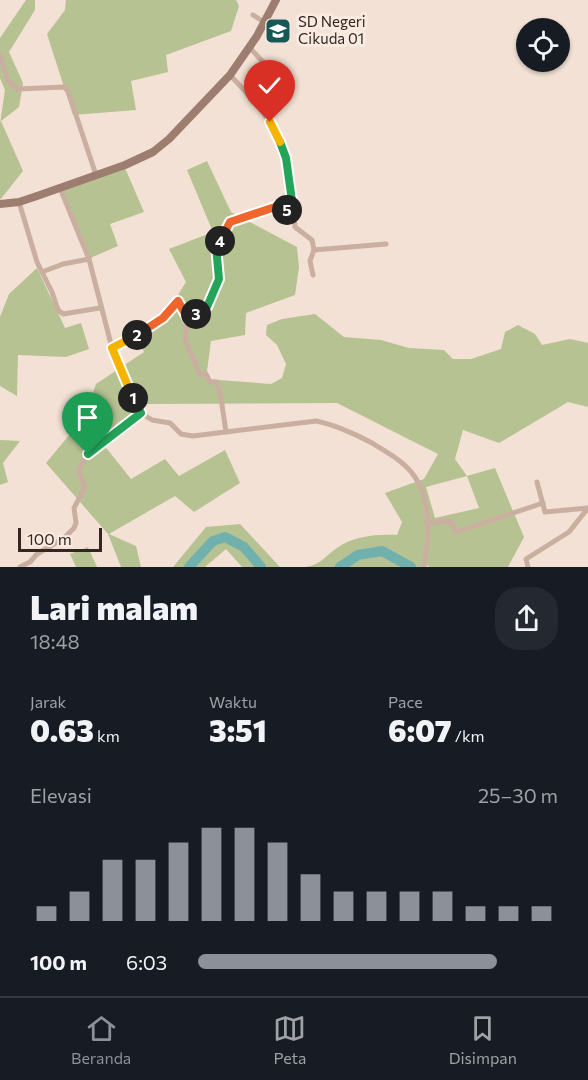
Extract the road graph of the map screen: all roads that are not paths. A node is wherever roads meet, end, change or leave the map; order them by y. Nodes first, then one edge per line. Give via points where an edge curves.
1 (276, 0) edge
2 (253, 15) dead end
3 (264, 22) junction
4 (249, 47) junction
5 (0, 55) edge
6 (230, 75) junction
7 (270, 122) junction
8 (96, 175) junction
9 (60, 188) junction
10 (19, 202) junction
11 (0, 204) edge
12 (294, 215) junction
13 (386, 244) dead end
14 (314, 250) junction
15 (89, 259) junction
16 (42, 272) junction
17 (313, 275) dead end
18 (100, 308) junction
19 (188, 319) junction
20 (112, 348) junction
21 (141, 413) junction
22 (226, 432) junction
23 (537, 482) dead end
24 (543, 503) junction
25 (588, 508) edge
26 (427, 523) junction
27 (20, 567) edge
28 (424, 567) edge
29 (528, 567) edge

1 - 3 street
2 - 3 street
3 - 4 street
4 - 6 street
4 - 7 street via 265,64
5 - 8 street via 8,81 18,89 64,87 68,91
6 - 7 street
6 - 8 street via 153,152
7 - 12 street via 286,158
8 - 9 street
9 - 10 street
9 - 15 street
10 - 11 street
10 - 16 street
12 - 14 street via 295,227 312,240
12 - 19 street via 281,205 230,222 216,246 219,279 207,307
13 - 14 street
14 - 17 street via 310,261
15 - 16 street
15 - 18 street
16 - 18 street via 61,313
18 - 20 street
19 - 20 street via 178,301 163,318
19 - 22 street via 185,339 200,375 206,374 210,382 217,382
20 - 21 street
21 - 22 street via 152,420 170,423 185,436
21 - 27 street via 84,459 79,473 85,487 74,508 74,528
22 - 26 street via 316,422 362,438 414,475 424,498
23 - 24 street
24 - 25 street via 545,512
24 - 26 street via 456,532 450,521
25 - 29 street via 569,532 526,559
26 - 28 street

